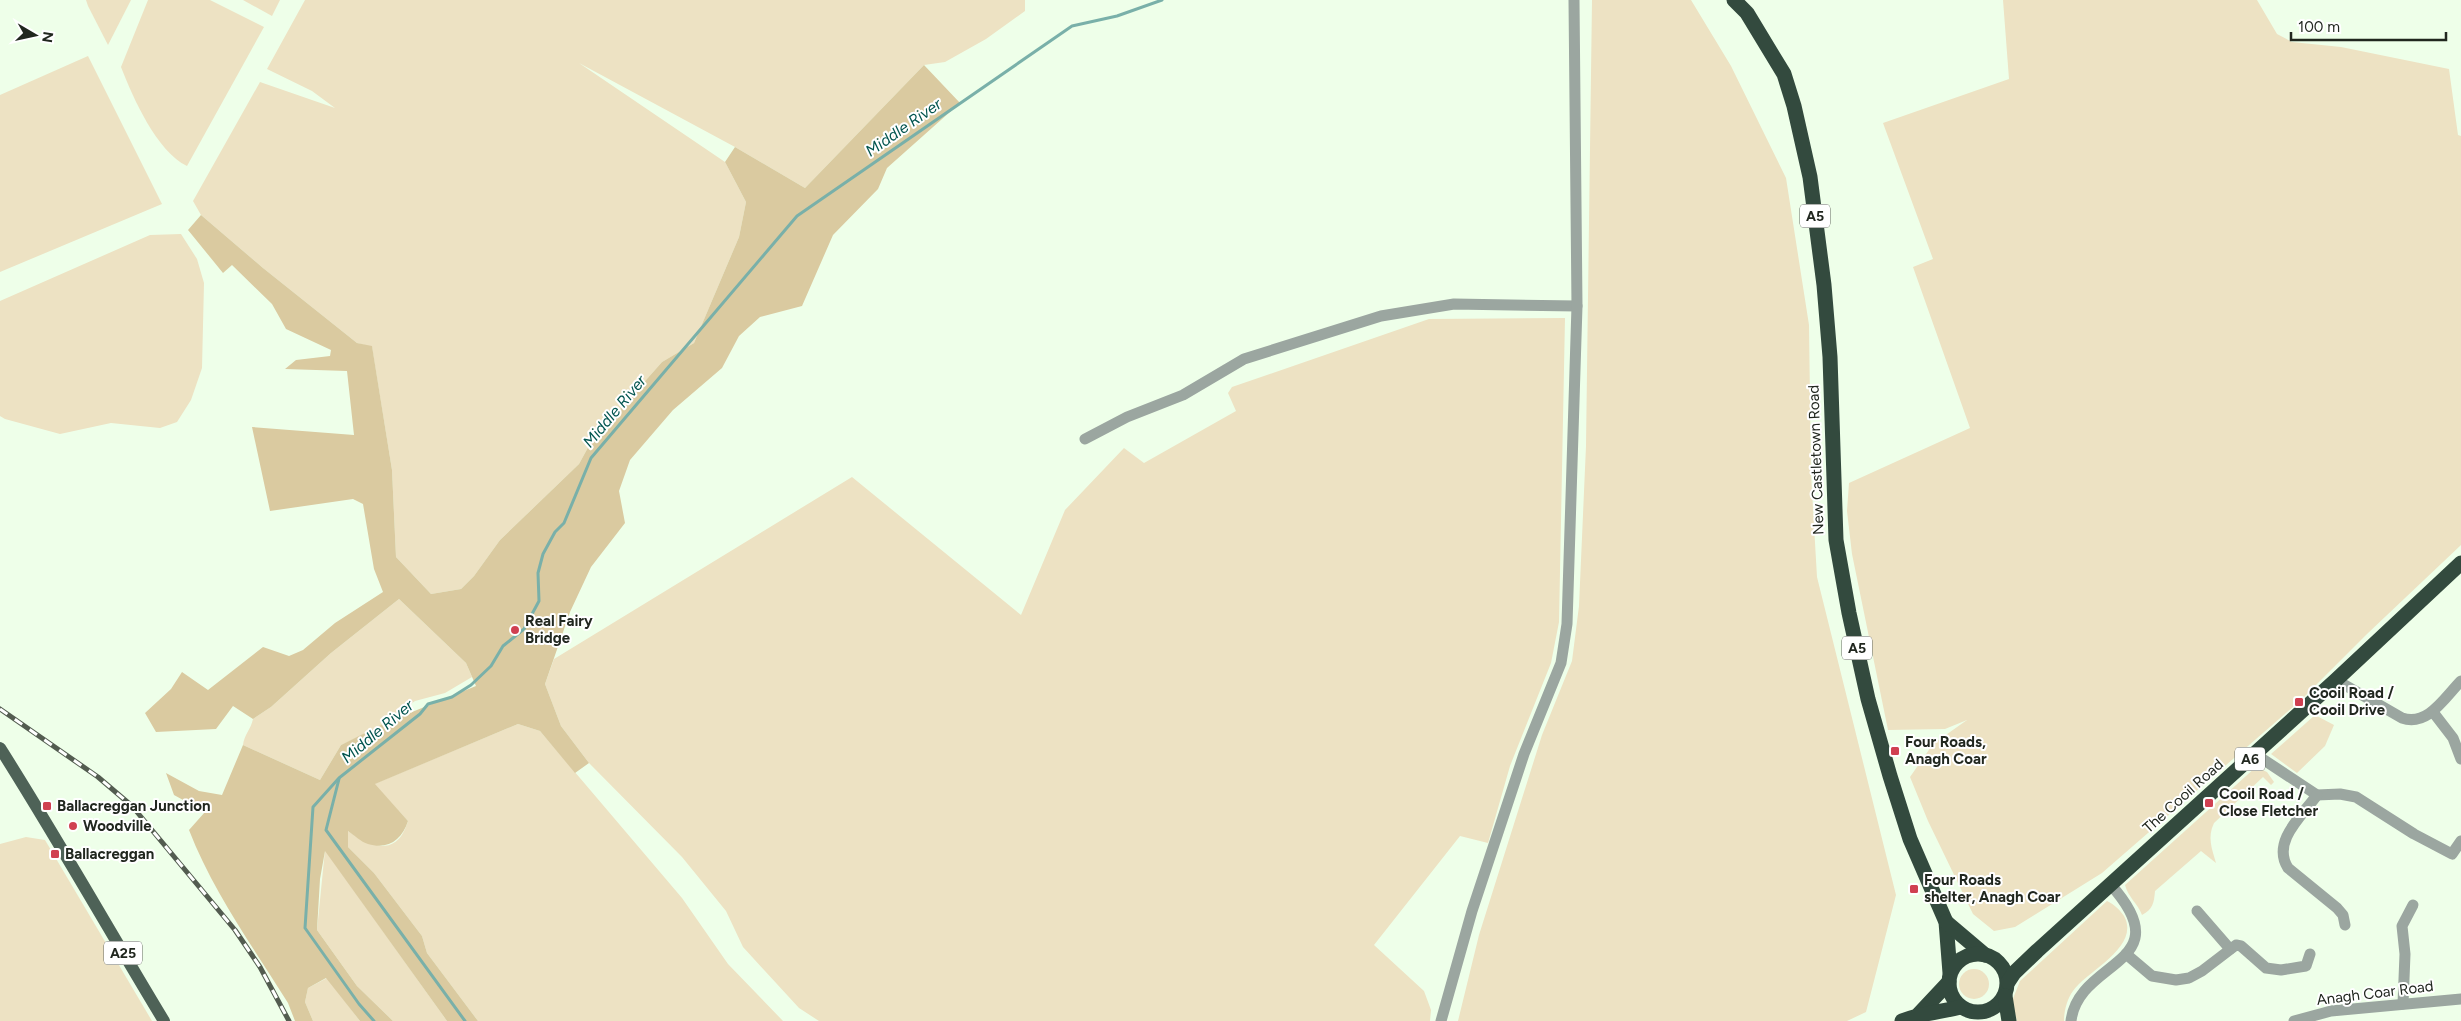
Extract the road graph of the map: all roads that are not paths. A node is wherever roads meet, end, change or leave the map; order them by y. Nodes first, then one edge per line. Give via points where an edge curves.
1 (1574, 0) edge
2 (1734, 0) edge
3 (1577, 306) junction
4 (1085, 439) dead end
5 (2461, 563) edge
6 (2336, 680) junction
7 (2461, 681) edge
8 (2433, 712) junction
9 (2457, 736) edge
10 (0, 748) edge
11 (2255, 754) junction
12 (2461, 759) edge
13 (2317, 795) junction
14 (2461, 841) edge
15 (2111, 885) junction
16 (2413, 905) dead end
17 (2197, 911) dead end
18 (2395, 911) dead end
19 (2406, 916) junction
20 (1946, 922) junction
21 (2345, 925) dead end
22 (2230, 949) junction
23 (2037, 951) junction
24 (2126, 954) junction
25 (2310, 954) dead end
26 (1991, 957) junction
27 (1950, 977) junction
28 (2006, 989) junction
29 (2461, 999) edge
30 (2404, 1004) junction
31 (1961, 1007) junction
32 (1987, 1012) junction
33 (1919, 1014) junction
34 (164, 1021) edge
35 (1441, 1021) edge
36 (1902, 1021) edge
37 (2000, 1021) edge
38 (2009, 1021) edge
39 (2071, 1021) edge
40 (2294, 1021) edge

1 - 3 street
2 - 20 highway, New Castletown Road / A5 via 1747,13 1776,59 1794,106 1810,177 1824,285 1830,357 1836,540 1849,613 1868,699 1910,839
3 - 4 street via 1454,304 1381,316 1244,359 1183,395 1127,417
3 - 35 street via 1568,624 1560,664 1524,754 1472,911
5 - 6 highway, The Cooil Road / A6
6 - 8 street via 2407,720 2422,719
6 - 11 highway, The Cooil Road / A6
7 - 8 street
8 - 9 street
9 - 12 street
10 - 34 main road, A25 via 50,826
11 - 13 street
11 - 15 highway, The Cooil Road / A6
13 - 14 street via 2340,794 2356,798 2452,854
13 - 21 street via 2288,834 2284,843 2284,861 2288,868 2337,908
15 - 23 highway, The Cooil Road / A6
15 - 24 street via 2134,917 2135,936
16 - 19 street
17 - 22 street
18 - 19 street
19 - 30 street via 2402,926
20 - 26 highway, A5
20 - 27 highway, A5
22 - 24 street via 2202,972 2176,980 2152,976
22 - 25 street via 2241,946 2266,968 2281,970 2306,966
23 - 26 highway, The Cooil Road / A6 via 2008,960
23 - 28 highway, The Cooil Road / A6 via 2014,973
24 - 39 street via 2082,993
26 - 27 highway via 1978,954 1962,959 1956,963
26 - 28 highway via 2004,968
27 - 31 highway via 1951,994
27 - 33 highway
28 - 32 highway via 1997,1006
28 - 38 highway
29 - 30 street, Anagh Coar Road
30 - 40 street, Anagh Coar Road via 2331,1011
31 - 32 highway via 1973,1012
31 - 33 highway via 1930,1015
32 - 37 highway
33 - 36 highway

